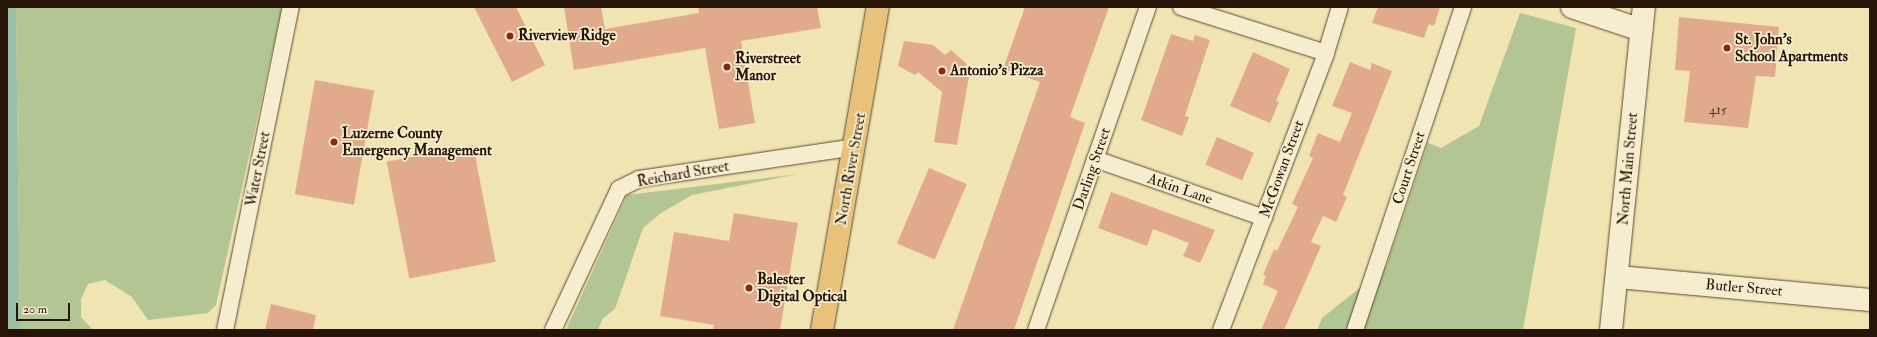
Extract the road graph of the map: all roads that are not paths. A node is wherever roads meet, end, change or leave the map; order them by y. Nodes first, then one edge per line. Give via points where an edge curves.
1 (291, 7) edge
2 (878, 7) edge
3 (1148, 7) edge
4 (1181, 7) edge
5 (1340, 7) edge
6 (1463, 7) edge
7 (1572, 7) edge
8 (1644, 7) edge
9 (1641, 30) junction
10 (1326, 53) junction
11 (855, 147) junction
12 (1095, 159) junction
13 (1264, 218) junction
14 (1618, 276) junction
15 (1870, 300) edge
16 (225, 330) edge
17 (553, 330) edge
18 (822, 330) edge
19 (1036, 330) edge
20 (1221, 330) edge
21 (1355, 330) edge
22 (1611, 330) edge

1 - 16 street, Water Street
2 - 11 main road, North River Street
3 - 12 street, Darling Street
4 - 10 street
5 - 10 street, McGowan Street
6 - 21 street, Court Street
7 - 9 main road
8 - 9 main road, North Main Street
9 - 14 main road, North Main Street
10 - 13 street, McGowan Street
11 - 17 street, Reichard Street via 639,179 618,188
11 - 18 main road, North River Street
12 - 13 street, Atkin Lane
12 - 19 street, Darling Street
13 - 20 street, McGowan Street
14 - 15 main road, Butler Street
14 - 22 main road, North Main Street

